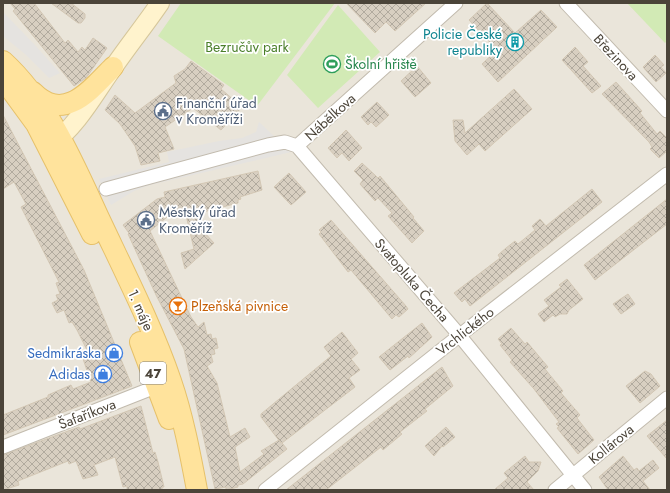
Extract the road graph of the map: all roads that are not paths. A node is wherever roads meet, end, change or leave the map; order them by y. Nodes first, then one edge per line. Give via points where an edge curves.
1 (160, 3) edge
2 (456, 3) edge
3 (566, 3) edge
4 (3, 61) edge
5 (113, 67) junction
6 (3, 79) edge
7 (31, 90) junction
8 (667, 110) edge
9 (55, 142) junction
10 (297, 146) junction
11 (667, 174) edge
12 (106, 190) dead end
13 (460, 335) junction
14 (164, 384) junction
15 (667, 398) edge
16 (3, 447) edge
17 (573, 475) junction
18 (187, 490) edge
19 (197, 490) edge
20 (265, 490) edge
21 (555, 490) edge
22 (585, 490) edge

1 - 5 main road
2 - 10 street, Nábělkova
3 - 8 street, Březinova
4 - 7 main road, 47
5 - 7 main road via 73,104 48,102
5 - 9 main road via 81,116
6 - 9 main road, 47 via 32,118
7 - 9 main road, 47
9 - 14 main road, 1. máje / 47 via 76,168 123,268
10 - 12 street, Nábělkova via 285,142 268,145
10 - 13 street, Svatopluka Čecha
11 - 13 street, Vrchlického
13 - 17 street, Svatopluka Čecha
13 - 20 street, Vrchlického
14 - 16 street, Šafaříkova
14 - 18 main road, 1. máje / 47 via 169,420
14 - 19 main road, 1. máje / 47 via 185,432
15 - 17 street, Kollárova
17 - 21 street, Kollárova
17 - 22 street, Svatopluka Čecha

